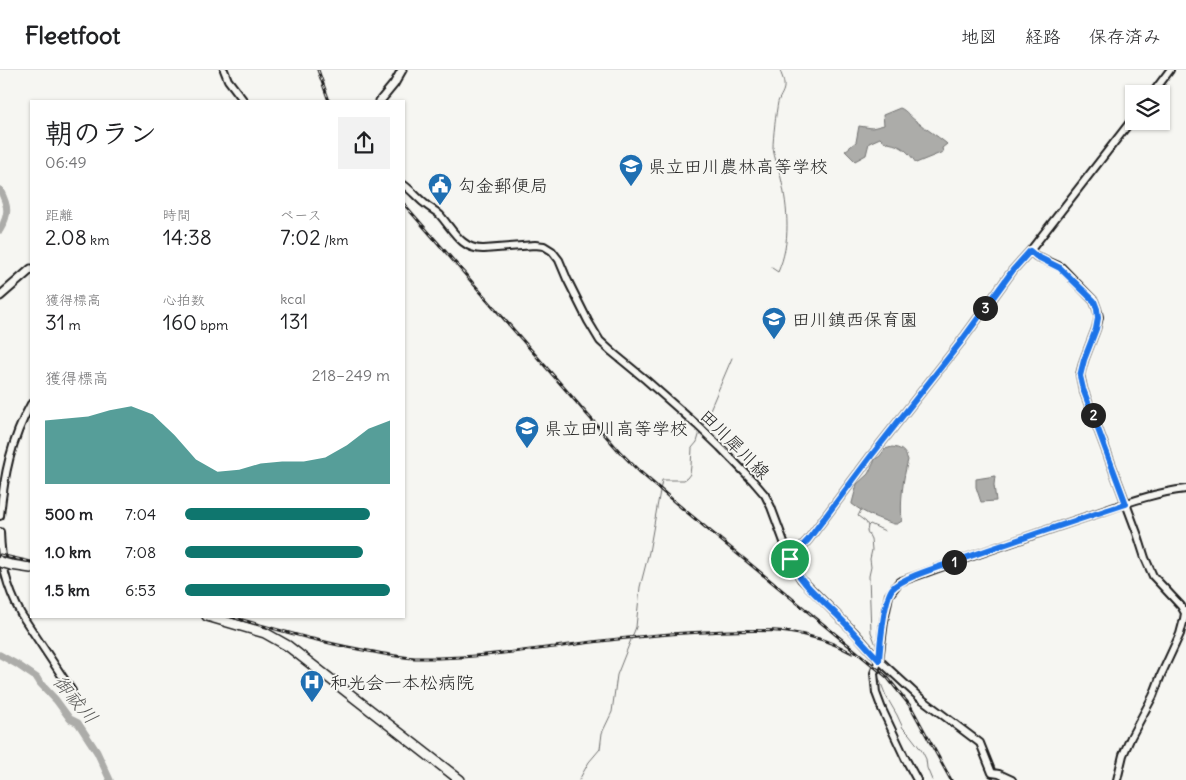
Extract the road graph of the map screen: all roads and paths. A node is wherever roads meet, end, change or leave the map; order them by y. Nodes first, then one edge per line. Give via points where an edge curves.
1 (224, 70) edge
2 (402, 70) edge
3 (1170, 70) edge
4 (1159, 85) edge
5 (243, 100) edge
6 (381, 100) edge
7 (1125, 129) edge
8 (405, 186) edge
9 (1030, 251) junction
10 (30, 270) edge
11 (0, 296) edge
12 (30, 406) edge
13 (1186, 489) edge
14 (1126, 504) junction
15 (0, 516) edge
16 (0, 532) edge
17 (790, 559) junction
18 (0, 562) edge
19 (30, 568) edge
20 (214, 618) edge
21 (879, 660) junction
22 (72, 691) dead end
23 (460, 780) edge
24 (917, 780) edge
25 (1012, 780) edge
26 (1117, 780) edge

1 - 5 street
2 - 6 main road
3 - 4 street
7 - 9 street
8 - 17 street, 田川犀川線 via 471,248 535,245 552,251 600,341 697,425 765,495
9 - 14 street via 1060,268 1094,301 1098,318 1096,329 1080,376
9 - 17 street via 808,540
10 - 11 main road
12 - 15 street via 8,460
13 - 14 street via 1159,493
14 - 21 street via 899,582 889,595
14 - 26 street via 1153,576 1185,613 1180,634 1153,696 1123,755
16 - 22 street via 3,568 14,601
17 - 21 street, 田川犀川線 via 801,579
18 - 19 highway, bridge
20 - 23 highway via 265,633 288,646
21 - 24 street via 874,674 876,693
21 - 25 street, 田川犀川線 via 919,697 980,743 992,773

